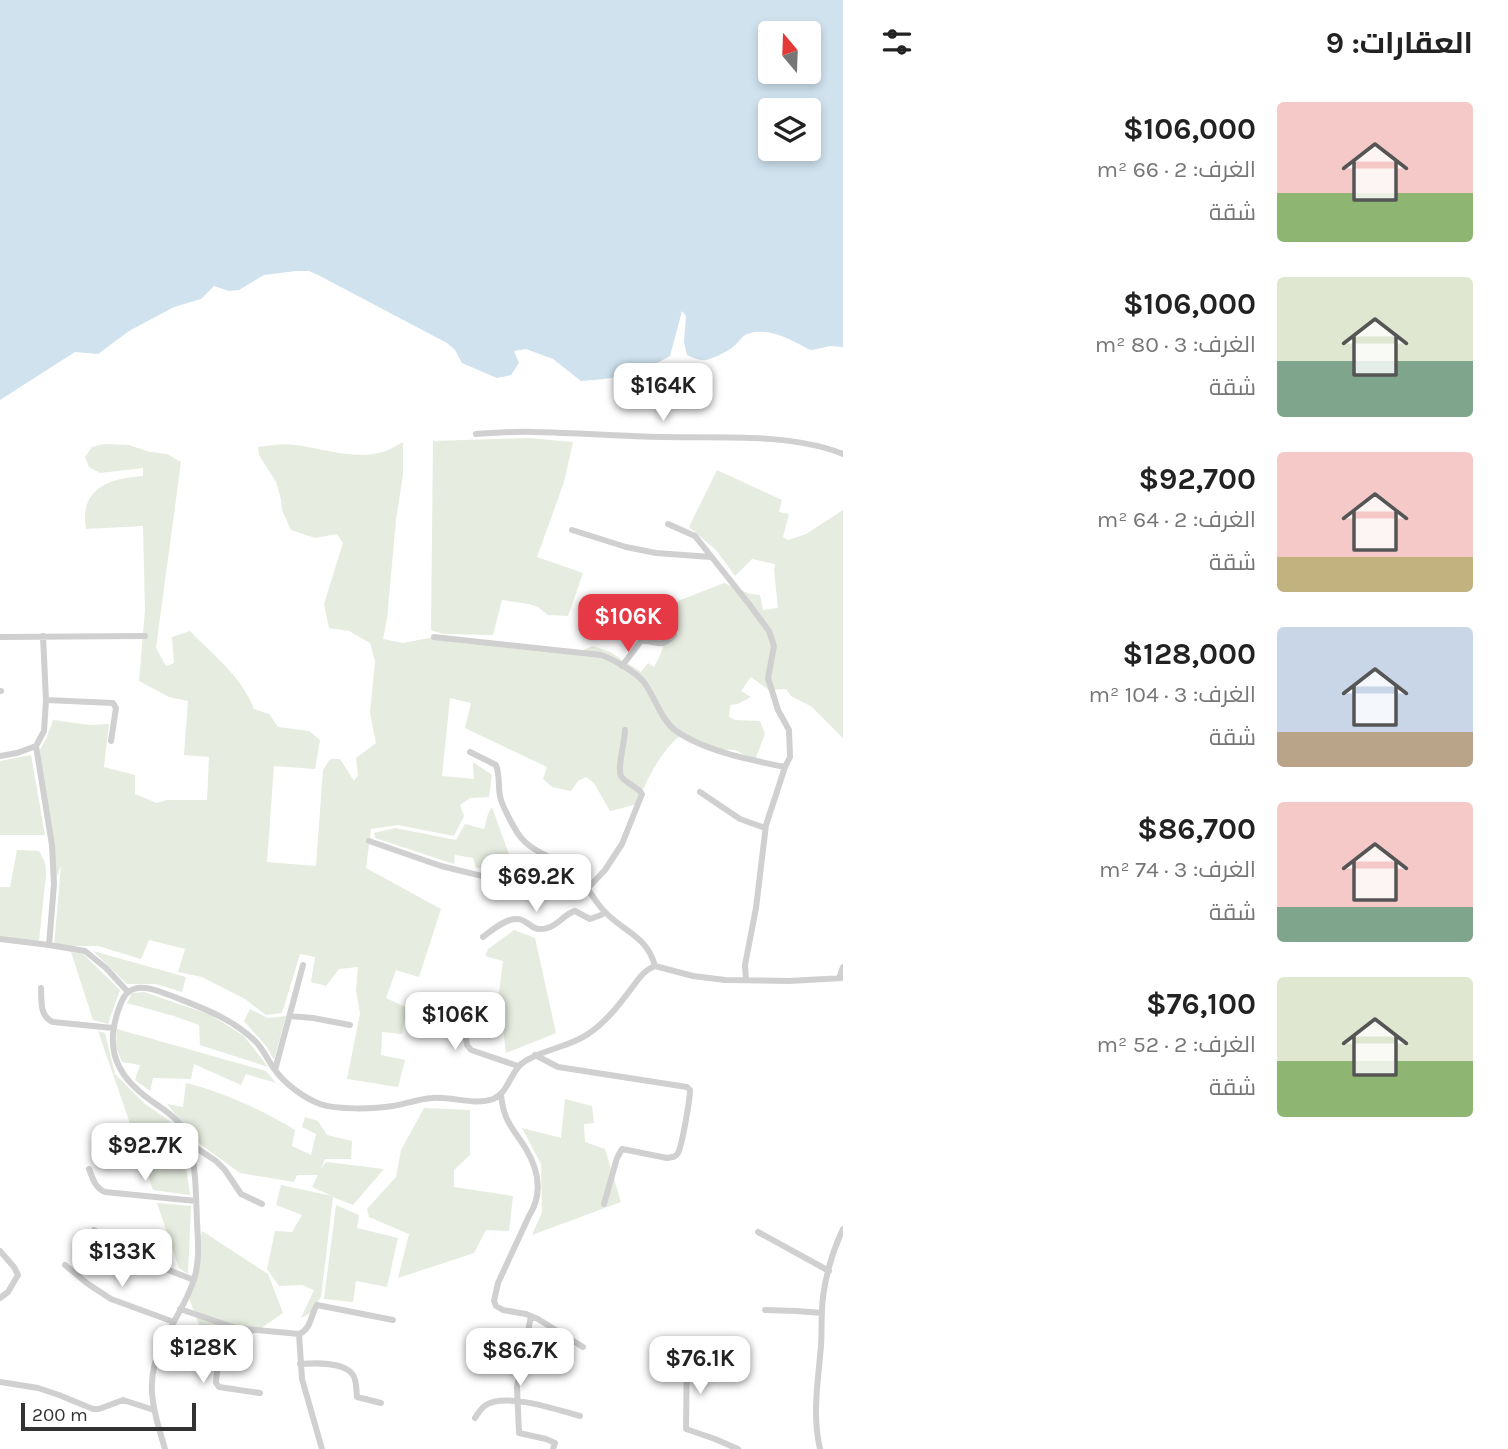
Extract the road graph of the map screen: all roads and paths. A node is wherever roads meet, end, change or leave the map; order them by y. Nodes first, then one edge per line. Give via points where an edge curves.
1 (476, 434) dead end
2 (843, 454) edge
3 (667, 524) dead end
4 (572, 530) dead end
5 (711, 557) junction
6 (674, 635) dead end
7 (43, 636) junction
8 (145, 636) dead end
9 (0, 637) edge
10 (434, 637) dead end
11 (622, 666) junction
12 (46, 700) junction
13 (625, 730) dead end
14 (111, 741) dead end
15 (36, 746) junction
16 (470, 752) dead end
17 (0, 756) edge
18 (785, 767) junction
19 (700, 792) dead end
20 (765, 828) junction
21 (369, 841) dead end
22 (549, 858) junction
23 (588, 888) junction
24 (605, 912) junction
25 (483, 937) dead end
26 (0, 939) edge
27 (49, 945) junction
28 (303, 965) dead end
29 (655, 966) junction
30 (843, 967) edge
31 (841, 978) edge
32 (746, 980) junction
33 (41, 988) dead end
34 (128, 992) junction
35 (426, 997) dead end
36 (290, 1016) junction
37 (349, 1025) dead end
38 (113, 1028) junction
39 (535, 1055) junction
40 (518, 1066) junction
41 (275, 1070) junction
42 (501, 1095) junction
43 (189, 1143) junction
44 (89, 1169) dead end
45 (196, 1201) junction
46 (262, 1204) dead end
47 (604, 1204) dead end
48 (843, 1229) edge
49 (94, 1230) dead end
50 (758, 1232) dead end
51 (0, 1251) edge
52 (65, 1265) dead end
53 (829, 1271) junction
54 (194, 1280) junction
55 (0, 1298) edge
56 (180, 1309) junction
57 (765, 1310) dead end
58 (822, 1313) junction
59 (531, 1316) junction
60 (393, 1320) dead end
61 (174, 1322) junction
62 (299, 1334) junction
63 (163, 1340) junction
64 (583, 1347) dead end
65 (681, 1351) dead end
66 (300, 1364) junction
67 (0, 1382) edge
68 (260, 1393) dead end
69 (519, 1402) junction
70 (381, 1403) dead end
71 (153, 1410) junction
72 (580, 1416) dead end
73 (475, 1418) dead end
74 (165, 1449) edge
75 (322, 1449) edge
76 (553, 1449) edge
77 (738, 1449) edge
78 (820, 1449) edge

1 - 2 street via 728,437 813,444
3 - 5 street via 695,536
4 - 5 street via 656,553
5 - 18 street via 773,640 768,678 789,730 791,749
6 - 11 street via 661,644 642,640
7 - 8 street
7 - 9 street
7 - 12 street
10 - 11 street via 601,655
11 - 18 street via 643,681 677,731 710,749
12 - 14 street via 113,703
12 - 15 street via 44,731
13 - 23 street via 621,776 642,794 622,844
15 - 17 street
15 - 27 street via 52,845
16 - 22 street via 496,765 500,797 517,833
18 - 20 street
19 - 20 street via 740,819
20 - 32 street
21 - 22 street via 441,866 511,883 528,867
22 - 23 street via 579,876
23 - 24 street
24 - 25 street via 590,919 570,911 546,929 512,919
24 - 29 street via 642,941
26 - 27 street
27 - 34 street via 85,951
28 - 36 street
29 - 32 street via 693,976
29 - 39 street via 588,1035
30 - 31 street
31 - 32 street
33 - 38 street via 47,1020
34 - 38 street
34 - 41 street via 157,991 219,1014 257,1043
35 - 40 street via 459,1006 471,1050
36 - 37 street
36 - 41 street
38 - 43 street via 113,1049 122,1071 140,1092 181,1124
39 - 40 street
39 - 47 street via 558,1067 690,1090 678,1153 667,1158 622,1149
40 - 42 street
41 - 42 street via 305,1096 333,1108 393,1106 435,1097 486,1100
42 - 59 street via 507,1120 531,1158 538,1196 494,1301 503,1310
43 - 45 street
43 - 46 street via 216,1161 241,1194
44 - 45 street via 96,1186 105,1192
45 - 54 street
48 - 53 street
49 - 54 street
50 - 53 street
51 - 55 street via 18,1275
52 - 61 street via 111,1299
53 - 58 street
54 - 56 street
56 - 61 street
56 - 62 street via 236,1328
57 - 58 street
58 - 78 street via 816,1402
59 - 64 street
59 - 69 street via 517,1387
60 - 62 street via 317,1306 306,1331
61 - 63 street
62 - 66 street
63 - 68 street via 216,1360 219,1387
63 - 71 street via 152,1375
65 - 77 street via 687,1351 687,1429
66 - 70 street via 339,1366 354,1376 357,1397
66 - 75 street
67 - 71 street via 38,1388 93,1409 123,1400
69 - 72 street
69 - 73 street via 487,1404
69 - 76 street via 519,1433 555,1443
71 - 74 street

